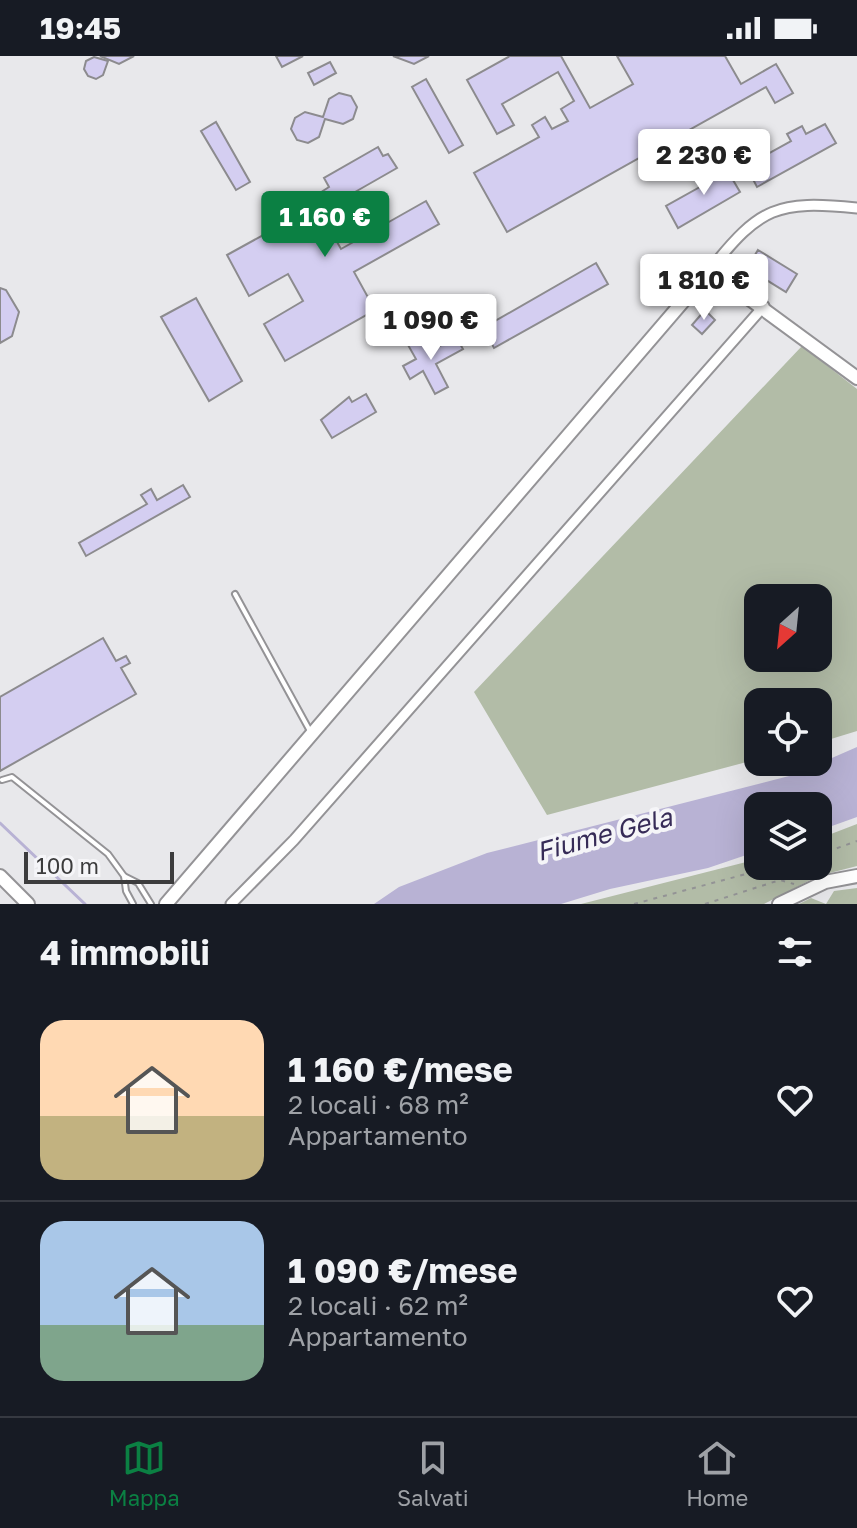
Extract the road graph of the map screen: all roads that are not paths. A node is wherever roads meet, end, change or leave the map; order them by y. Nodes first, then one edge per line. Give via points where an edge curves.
1 (857, 208) edge
2 (710, 270) junction
3 (764, 306) junction
4 (857, 378) edge
5 (235, 594) dead end
6 (311, 734) junction
7 (2, 780) edge
8 (856, 875) edge
9 (0, 876) edge
10 (124, 876) junction
11 (28, 904) edge
12 (133, 904) edge
13 (151, 904) edge
14 (166, 904) edge
15 (231, 904) edge
16 (779, 904) edge

1 - 2 street via 785,206 757,218
2 - 3 street
2 - 6 street
3 - 4 street
3 - 15 street via 305,828
5 - 6 lane
6 - 14 street
7 - 10 lane via 12,777 108,854
8 - 16 street via 825,882
9 - 11 street
10 - 12 lane
10 - 13 lane via 138,883

